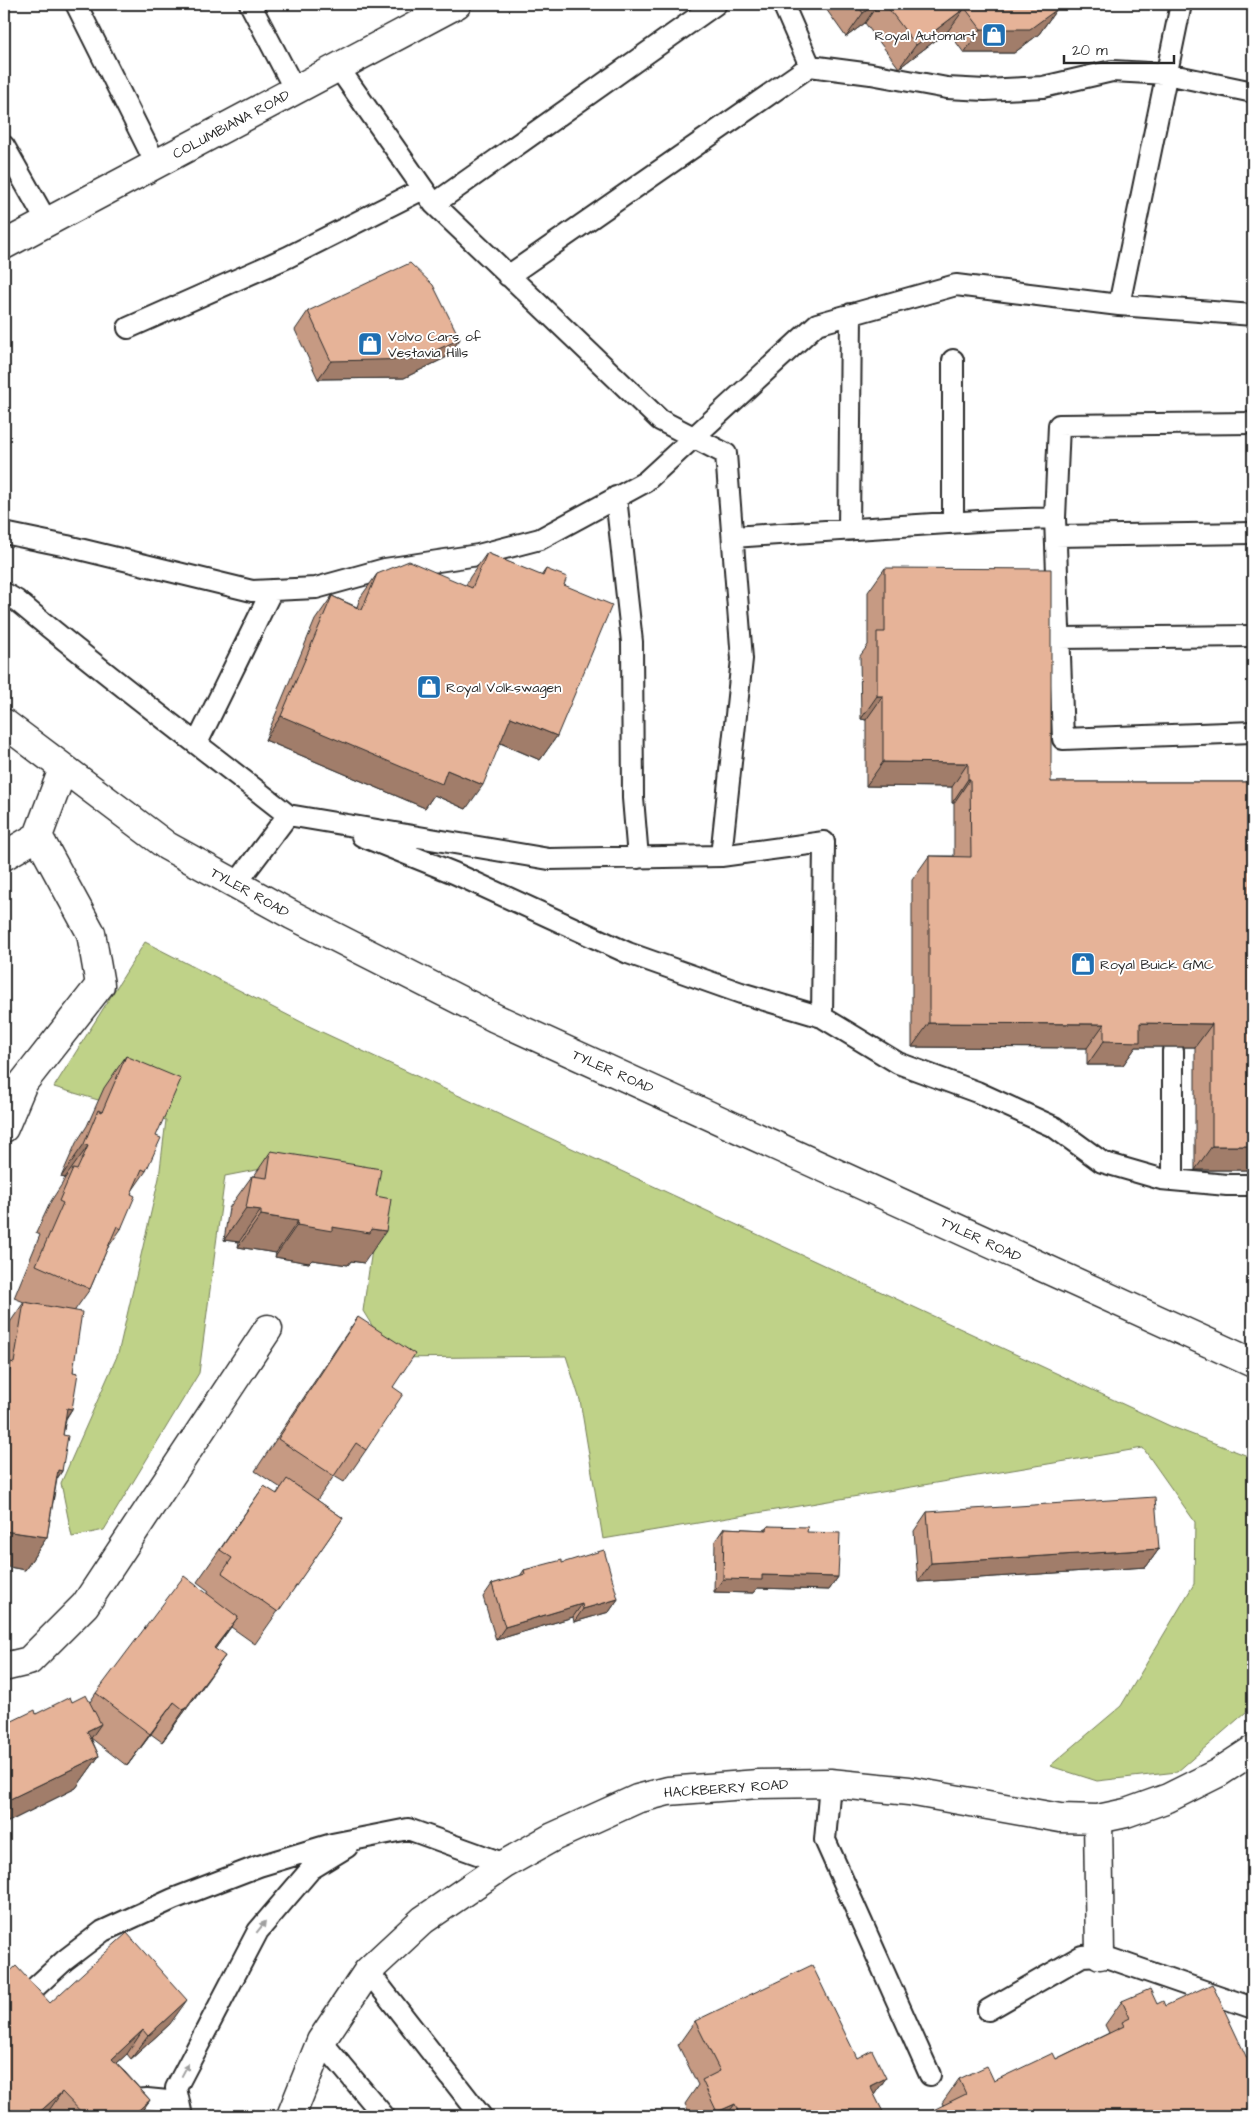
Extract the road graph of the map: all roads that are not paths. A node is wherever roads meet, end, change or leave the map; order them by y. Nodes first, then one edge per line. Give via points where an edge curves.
1 (76, 4) edge
2 (250, 4) edge
3 (458, 4) edge
4 (716, 4) edge
5 (783, 4) edge
6 (1181, 4) edge
7 (810, 66) junction
8 (338, 67) junction
9 (1167, 74) junction
10 (295, 90) junction
11 (1253, 92) edge
12 (4, 146) edge
13 (156, 164) junction
14 (428, 197) junction
15 (47, 222) junction
16 (4, 245) edge
17 (508, 276) junction
18 (1119, 305) junction
19 (851, 314) junction
20 (1253, 315) edge
21 (128, 328) dead end
22 (953, 360) dead end
23 (1253, 423) edge
24 (694, 437) junction
25 (616, 497) junction
26 (953, 523) junction
27 (1056, 527) junction
28 (849, 530) junction
29 (4, 533) edge
30 (1253, 533) edge
31 (733, 537) junction
32 (272, 590) junction
33 (4, 593) edge
34 (1253, 636) edge
35 (1059, 638) junction
36 (4, 723) edge
37 (1253, 732) edge
38 (197, 743) junction
39 (63, 769) junction
40 (288, 815) junction
41 (328, 822) junction
42 (38, 836) junction
43 (4, 856) edge
44 (721, 856) junction
45 (638, 858) junction
46 (236, 884) junction
47 (822, 1017) junction
48 (1173, 1051) edge
49 (4, 1128) edge
50 (1173, 1180) junction
51 (1253, 1185) edge
52 (268, 1329) dead end
53 (1253, 1363) edge
54 (4, 1667) edge
55 (1253, 1750) edge
56 (830, 1783) junction
57 (1098, 1819) junction
58 (363, 1838) junction
59 (506, 1864) junction
60 (1100, 1956) junction
61 (368, 1971) junction
62 (28, 1994) edge
63 (1253, 2008) edge
64 (988, 2010) dead end
65 (320, 2041) junction
66 (930, 2075) dead end
67 (115, 2103) edge
68 (180, 2109) edge
69 (291, 2116) edge
70 (384, 2116) edge
71 (481, 2116) edge

1 - 13 lane
2 - 10 lane
3 - 8 street, COLUMBIANA ROAD
4 - 14 lane
5 - 7 lane
6 - 9 lane
7 - 9 lane via 947,88 985,90 1044,87 1112,70
7 - 17 lane
8 - 10 street, COLUMBIANA ROAD
8 - 14 lane
9 - 11 lane
9 - 18 lane
10 - 13 street, COLUMBIANA ROAD
12 - 15 lane
13 - 15 street, COLUMBIANA ROAD
14 - 17 lane
14 - 21 lane
15 - 16 street, COLUMBIANA ROAD
17 - 24 lane via 660,420
18 - 19 lane via 956,285
18 - 20 lane
19 - 24 lane via 817,324
19 - 28 lane
22 - 26 lane
23 - 27 lane via 1059,425
24 - 25 lane via 645,482
24 - 31 lane via 726,454
25 - 32 lane via 540,540 478,555 385,569 316,588
25 - 45 lane via 632,642 633,798
26 - 27 lane
26 - 28 lane
27 - 30 lane
27 - 35 lane
28 - 31 lane
29 - 32 lane via 252,591
31 - 44 lane via 742,659
32 - 38 lane
33 - 38 lane via 104,674
34 - 35 lane
35 - 37 lane via 1063,739
36 - 39 street, TYLER ROAD
38 - 40 lane
39 - 42 street
39 - 46 street, TYLER ROAD via 167,846
40 - 41 lane
40 - 46 lane
41 - 45 lane via 549,859
41 - 47 lane via 454,873 628,953 741,993
42 - 43 street
42 - 49 street via 92,933 100,985 23,1083
44 - 45 lane
44 - 47 lane via 824,842
46 - 53 street, TYLER ROAD via 495,1018
47 - 50 lane via 898,1063 977,1092 1054,1127 1102,1162
48 - 50 lane
50 - 51 lane
52 - 54 street via 85,1605 29,1661
55 - 57 street, HACKBERRY ROAD via 1218,1773 1168,1798
56 - 57 street, HACKBERRY ROAD via 909,1791 1060,1818
56 - 59 street, HACKBERRY ROAD via 677,1790 637,1798 553,1837
56 - 66 lane via 825,1840
57 - 60 street
58 - 59 lane via 408,1829
58 - 62 lane via 259,1866 173,1899 103,1931
68 -> 58 lane via 176,2088 258,1931 311,1869
59 - 61 street, HACKBERRY ROAD via 424,1920
60 - 63 lane
60 - 64 lane via 1082,1956
61 - 65 street, HACKBERRY ROAD
61 - 71 lane
65 - 69 street, HACKBERRY ROAD
65 - 70 lane
67 - 68 lane via 147,2099

